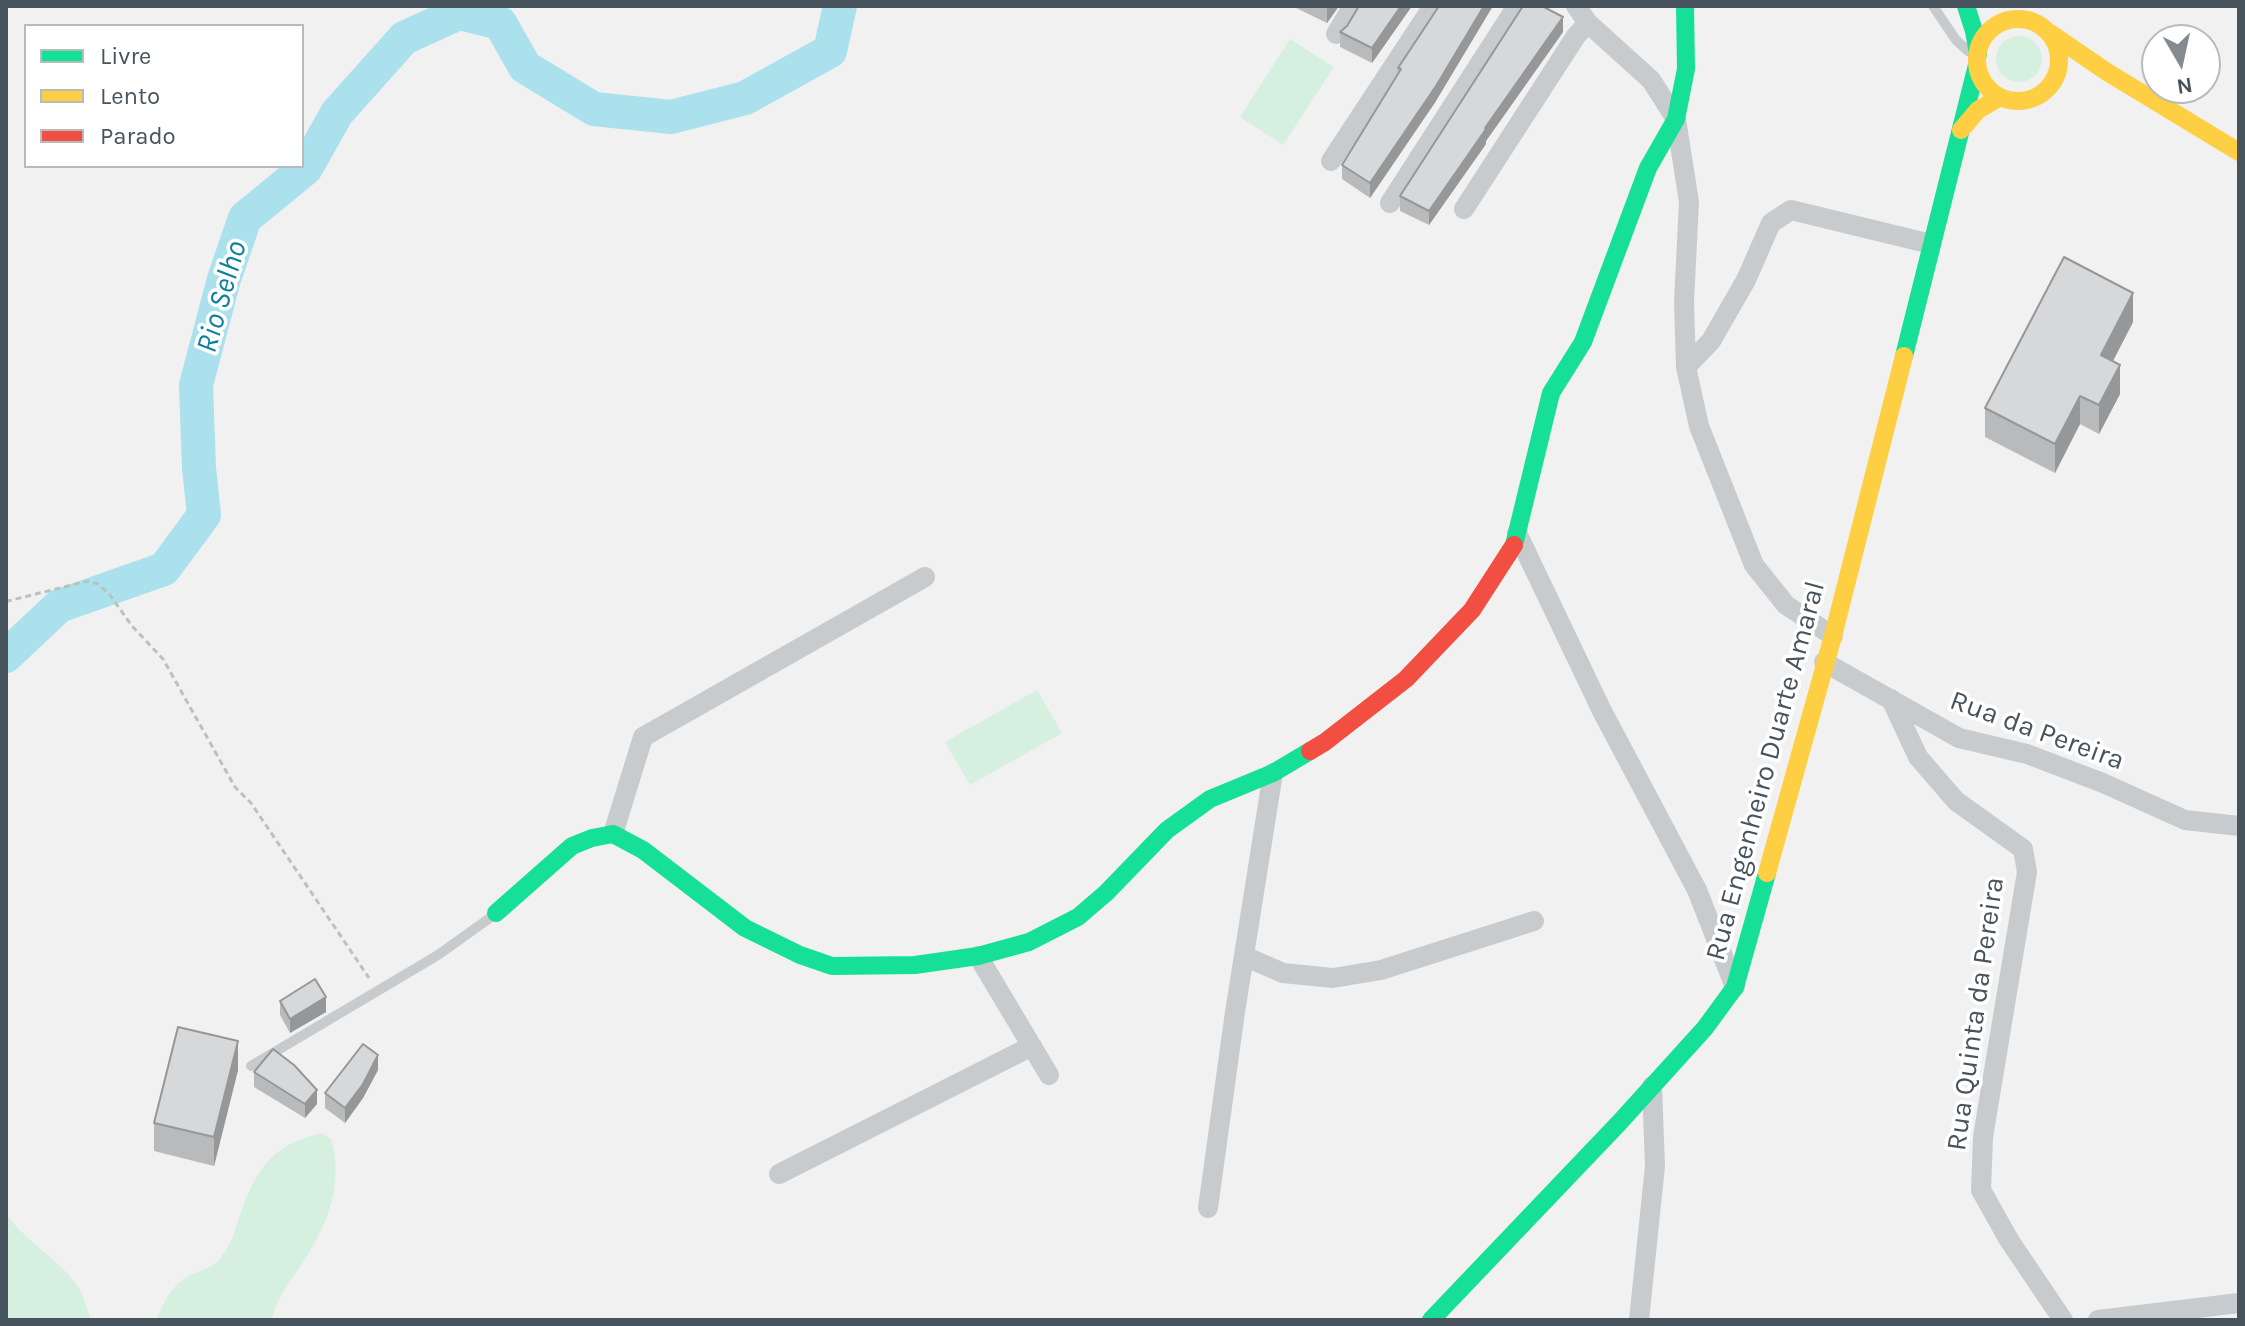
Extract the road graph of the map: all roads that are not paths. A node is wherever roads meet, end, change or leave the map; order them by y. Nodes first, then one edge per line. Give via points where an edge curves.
1 (1353, 6) edge
2 (1433, 6) edge
3 (1517, 6) edge
4 (1685, 6) edge
5 (1933, 6) edge
6 (1966, 6) edge
7 (1998, 6) edge
8 (1582, 15) edge
9 (2021, 19) junction
10 (2050, 33) junction
11 (1336, 34) dead end
12 (1977, 60) junction
13 (2107, 72) junction
14 (2053, 82) junction
15 (2000, 97) junction
16 (1676, 119) junction
17 (1959, 132) junction
18 (2239, 152) edge
19 (1331, 161) dead end
20 (1390, 203) dead end
21 (1464, 209) dead end
22 (1931, 244) junction
23 (1686, 367) junction
24 (1517, 533) junction
25 (925, 577) dead end
26 (1833, 636) junction
27 (1824, 662) junction
28 (1891, 699) junction
29 (1273, 773) junction
30 (2239, 826) edge
31 (613, 834) junction
32 (496, 913) joint
33 (1534, 921) dead end
34 (978, 956) junction
35 (1244, 956) junction
36 (1735, 987) junction
37 (1032, 1046) junction
38 (251, 1066) dead end
39 (1049, 1075) dead end
40 (1652, 1086) junction
41 (779, 1174) dead end
42 (1208, 1208) dead end
43 (2239, 1303) edge
44 (1431, 1320) edge
45 (1639, 1320) edge
46 (2063, 1320) edge
47 (2098, 1320) edge

1 - 11 street
2 - 19 street
3 - 20 street
4 - 16 main road via 1686,69
5 - 12 lane
6 - 12 main road
7 - 9 main road
8 - 16 street via 1651,80
8 - 21 street via 1576,36
9 - 10 main road
9 - 12 main road via 1993,28 1982,40
10 - 13 main road
10 - 14 main road via 2058,48
12 - 15 main road via 1981,78
12 - 17 main road, Rua Engenheiro Duarte Amaral
13 - 14 main road via 2079,73
13 - 18 main road
14 - 15 main road via 2026,100
15 - 17 main road, Rua Engenheiro Duarte Amaral via 1986,102
16 - 23 street via 1689,202
16 - 24 main road via 1648,168 1583,342 1551,393
17 - 22 main road, Rua Engenheiro Duarte Amaral
22 - 23 street via 1791,210 1771,223 1711,341
22 - 26 main road, Rua Engenheiro Duarte Amaral
23 - 26 street via 1699,426 1754,565 1786,605
24 - 29 main road via 1472,610 1406,679 1325,742
24 - 36 street via 1602,711 1697,890
25 - 31 street via 643,737
26 - 27 main road, Rua Engenheiro Duarte Amaral
27 - 28 street, Rua da Pereira
27 - 36 main road, Rua Engenheiro Duarte Amaral
28 - 30 street, Rua da Pereira via 1959,738 2027,754 2185,820
28 - 46 street, Rua Quinta da Pereira via 1918,757 1956,801 2023,849 2027,872 1983,1137 1981,1190
29 - 34 main road via 1210,799 1167,830 1078,917 1029,942
29 - 35 street
31 - 32 main road via 572,846
31 - 34 main road via 643,850 745,928 832,966 915,965
32 - 38 lane via 438,955
33 - 35 street via 1381,970 1333,978 1283,973
34 - 37 street
35 - 42 street
36 - 40 main road, Rua Engenheiro Duarte Amaral
37 - 39 street
37 - 41 street
40 - 44 main road, Rua Engenheiro Duarte Amaral
40 - 45 street via 1655,1166
43 - 47 street

